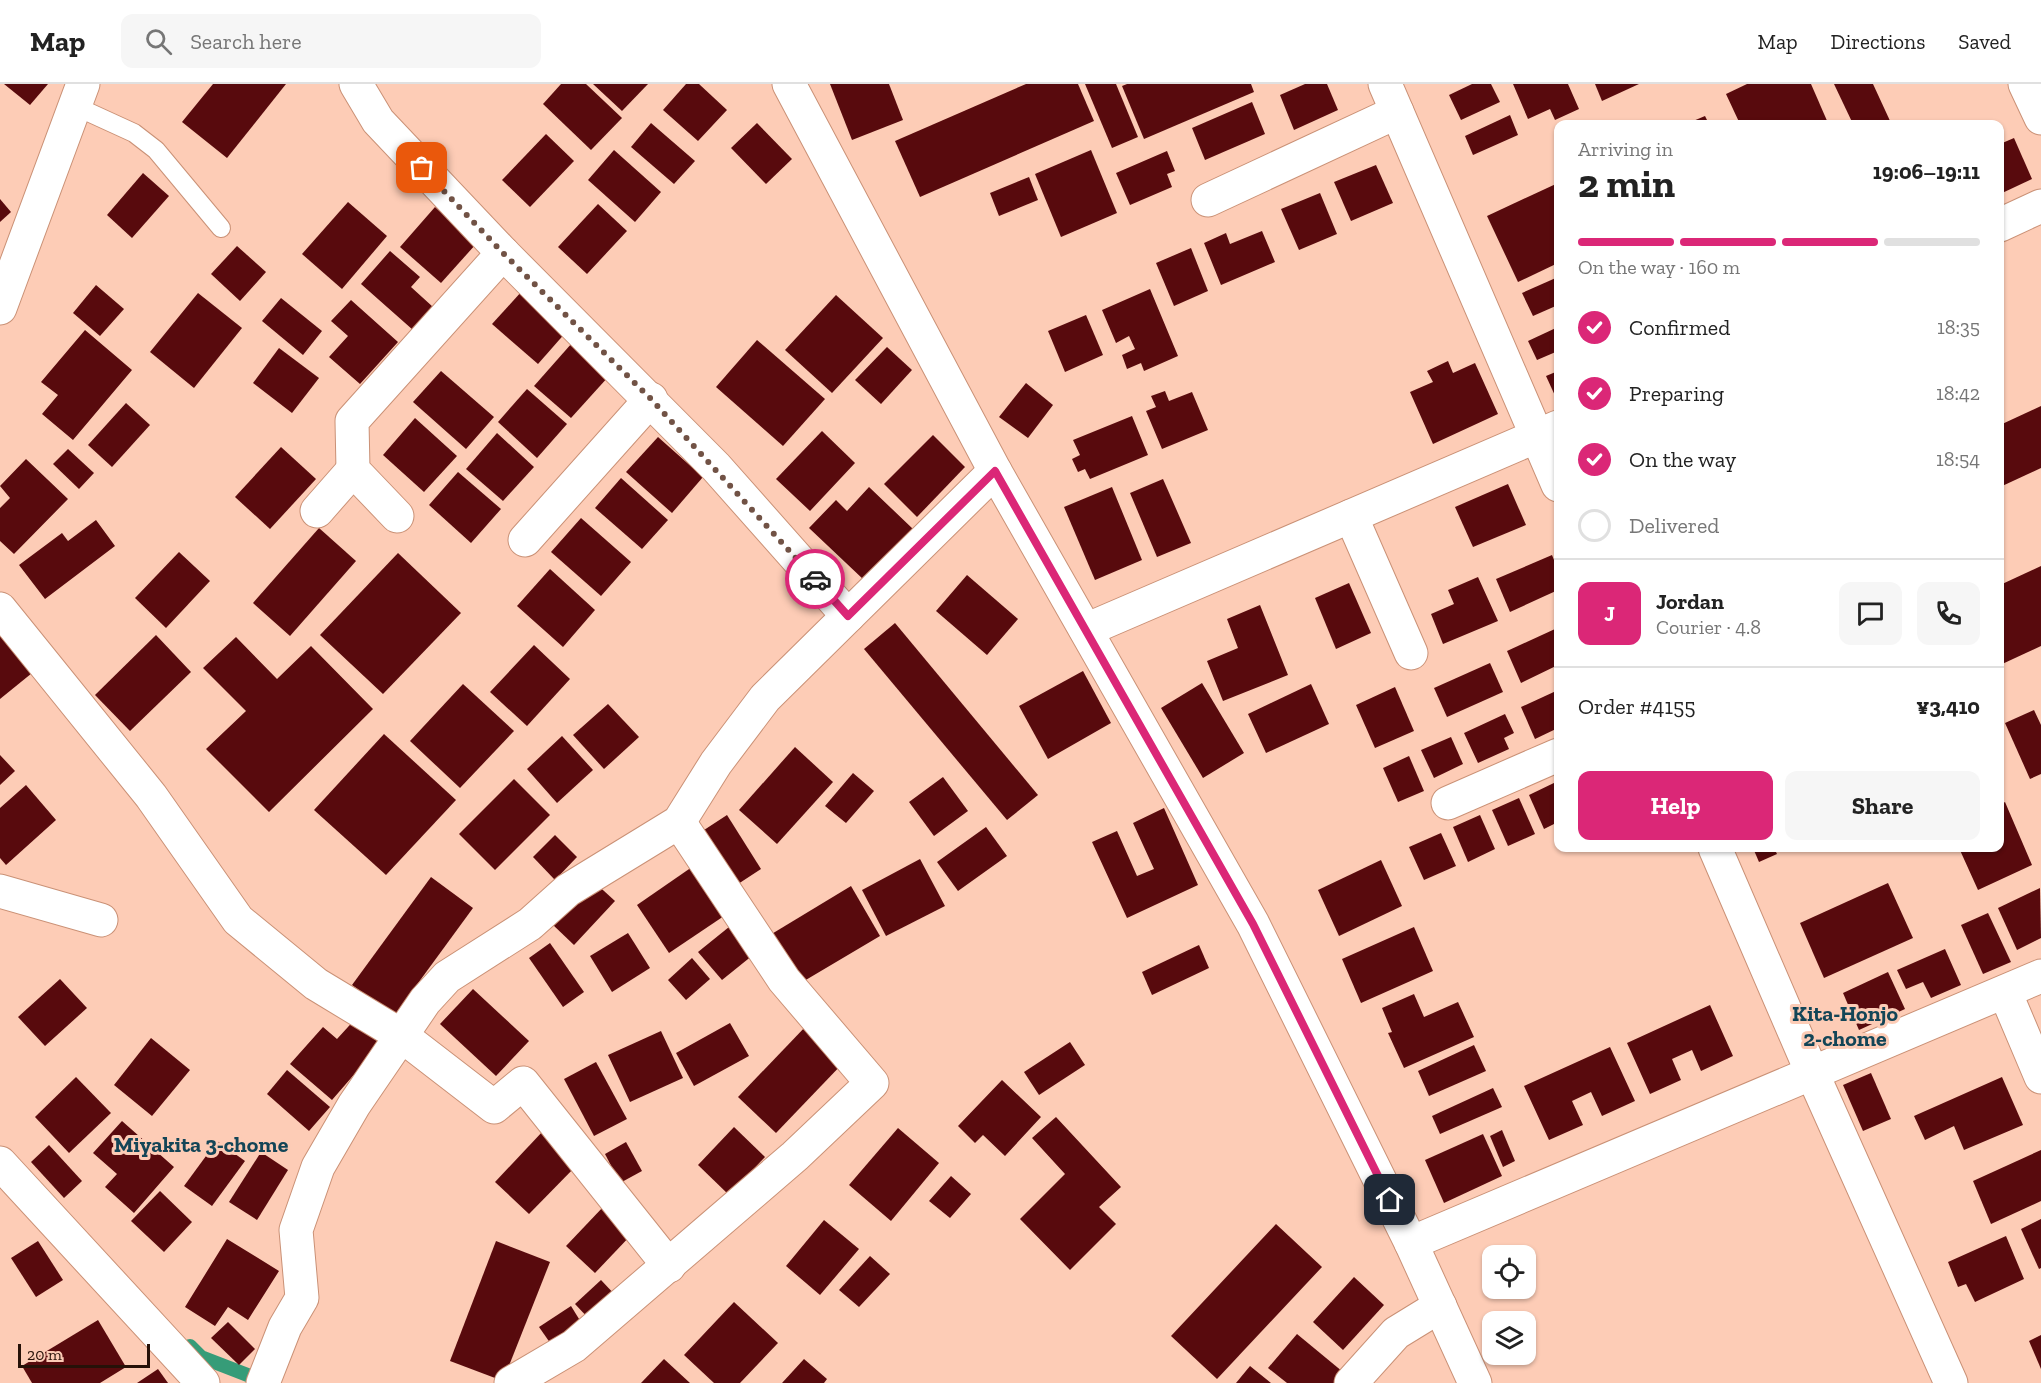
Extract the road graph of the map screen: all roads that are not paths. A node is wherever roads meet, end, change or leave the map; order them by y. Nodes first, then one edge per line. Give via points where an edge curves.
1 (356, 84) edge
2 (789, 84) edge
3 (2025, 84) edge
4 (79, 95) edge
5 (1391, 98) edge
6 (2041, 118) edge
7 (1208, 200) dead end
8 (2041, 206) edge
9 (2004, 223) edge
10 (221, 228) dead end
11 (503, 253) junction
12 (0, 308) edge
13 (651, 399) junction
14 (1548, 431) edge
15 (1554, 463) edge
16 (353, 470) junction
17 (995, 471) junction
18 (317, 511) dead end
19 (397, 516) dead end
20 (1351, 516) junction
21 (525, 540) dead end
22 (0, 609) edge
23 (848, 616) junction
24 (1086, 630) junction
25 (1411, 653) dead end
26 (1554, 757) edge
27 (1448, 803) dead end
28 (679, 822) junction
29 (1717, 852) edge
30 (0, 891) edge
31 (101, 920) dead end
32 (2041, 976) edge
33 (2005, 992) junction
34 (402, 1036) junction
35 (1813, 1075) junction
36 (2041, 1077) edge
37 (0, 1163) edge
38 (1411, 1243) junction
39 (669, 1266) junction
40 (1440, 1306) junction
41 (203, 1383) edge
42 (263, 1383) edge
43 (511, 1383) edge
44 (1351, 1383) edge
45 (1475, 1383) edge
46 (1951, 1383) edge

1 - 11 street via 378,121
2 - 17 street
3 - 6 street
4 - 10 lane via 156,150
4 - 12 street
5 - 7 street
5 - 14 street
8 - 9 street
11 - 13 street
11 - 16 street via 352,421
13 - 21 street
13 - 23 street
14 - 15 street
14 - 20 street
16 - 18 street
16 - 19 street
17 - 23 street
17 - 24 street
20 - 24 street
20 - 25 street
22 - 34 street via 151,796 238,920 316,984
23 - 28 street via 765,698 716,763
24 - 38 street via 1253,924
26 - 27 street
28 - 34 street via 568,890 530,924 447,976
28 - 39 street via 784,980 872,1083
29 - 35 street
30 - 31 street
32 - 33 street
33 - 35 street
33 - 36 street
34 - 39 street via 494,1107 523,1083
34 - 42 street via 354,1105 318,1167 296,1230 302,1298 285,1327
35 - 38 street
35 - 46 street
37 - 41 street
38 - 40 street
39 - 43 street via 574,1346
40 - 44 street via 1396,1333
40 - 45 street

